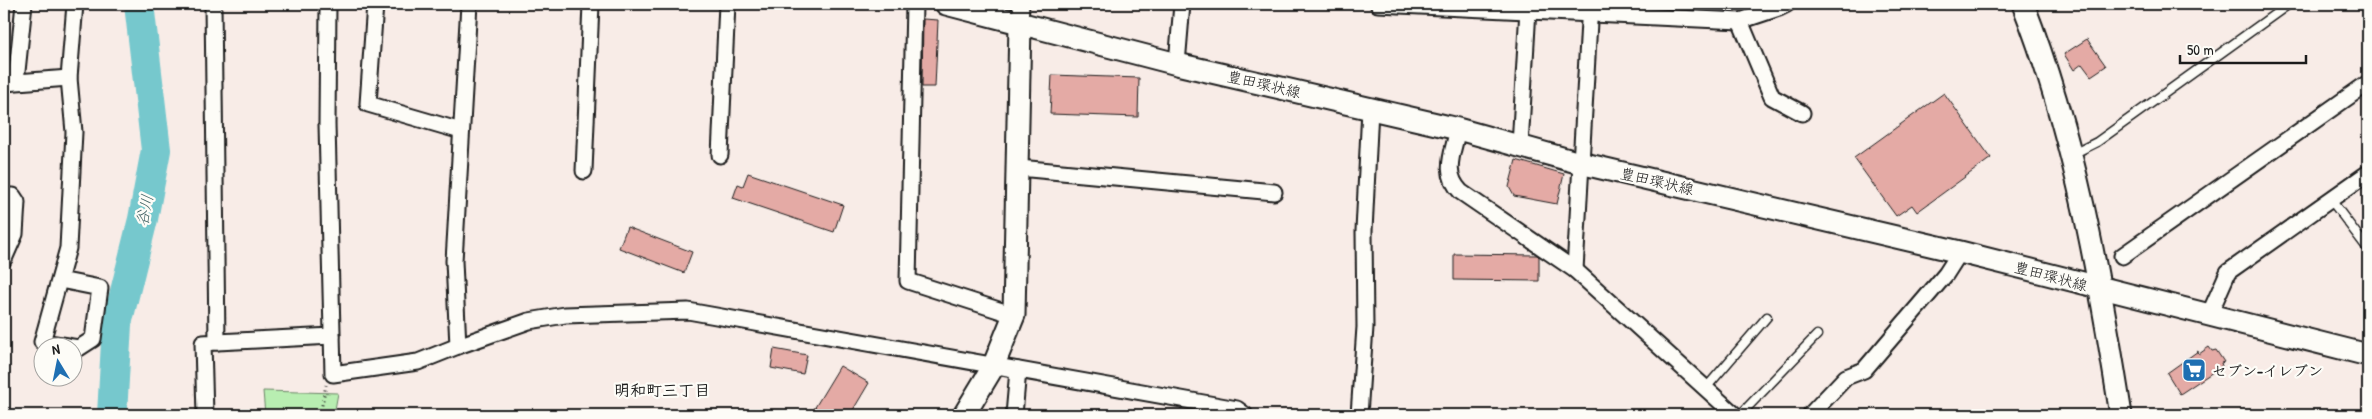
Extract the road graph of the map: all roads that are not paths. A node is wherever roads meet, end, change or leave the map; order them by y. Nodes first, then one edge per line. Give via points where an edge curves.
1 (24, 4) edge
2 (76, 4) edge
3 (213, 4) edge
4 (328, 4) edge
5 (375, 4) edge
6 (469, 4) edge
7 (591, 4) edge
8 (727, 4) edge
9 (914, 4) edge
10 (946, 4) edge
11 (1182, 4) edge
12 (1378, 4) edge
13 (1787, 4) edge
14 (2023, 4) edge
15 (2289, 4) edge
16 (1511, 6) edge
17 (1589, 8) edge
18 (1528, 10) junction
19 (1021, 14) edge
20 (1740, 21) junction
21 (1177, 64) junction
22 (69, 78) junction
23 (10, 82) edge
24 (2368, 83) edge
25 (1370, 109) junction
26 (1802, 113) dead end
27 (1458, 130) junction
28 (461, 131) junction
29 (1520, 146) junction
30 (720, 155) dead end
31 (2071, 155) junction
32 (1580, 163) junction
33 (1019, 168) junction
34 (584, 171) dead end
35 (2368, 173) edge
36 (1274, 192) dead end
37 (4, 196) edge
38 (2331, 200) junction
39 (2368, 249) edge
40 (1960, 252) junction
41 (2122, 256) dead end
42 (4, 259) edge
43 (1575, 270) junction
44 (60, 280) junction
45 (2101, 289) junction
46 (1014, 315) junction
47 (2209, 315) junction
48 (1767, 317) dead end
49 (1817, 335) dead end
50 (44, 336) edge
51 (332, 336) junction
52 (217, 342) junction
53 (82, 346) edge
54 (458, 346) junction
55 (2368, 355) edge
56 (993, 367) junction
57 (1018, 370) junction
58 (1706, 388) junction
59 (204, 415) edge
60 (964, 415) edge
61 (1014, 415) edge
62 (1245, 415) edge
63 (1359, 415) edge
64 (1735, 415) edge
65 (1740, 415) edge
66 (1810, 415) edge
67 (2121, 415) edge

1 - 23 street
2 - 22 street
3 - 52 street
4 - 51 street
5 - 28 street via 368,104
6 - 28 street
7 - 34 street
8 - 30 street
9 - 46 street via 908,281
10 - 19 main road, 豊田環状線
11 - 21 street
12 - 16 street
13 - 20 street
14 - 31 main road via 2051,83
15 - 31 lane via 2097,142
16 - 18 street
17 - 18 street
17 - 20 street
17 - 32 street
18 - 29 street
19 - 21 main road, 豊田環状線
19 - 33 main road
20 - 26 street via 1772,97
21 - 25 main road, 豊田環状線
22 - 23 street
22 - 44 street via 74,132 68,248
24 - 41 street
25 - 27 main road, 豊田環状線
25 - 63 street via 1364,231 1365,327
27 - 29 main road, 豊田環状線
27 - 43 street via 1449,170 1451,183
28 - 54 street via 454,261
29 - 32 main road, 豊田環状線
31 - 45 main road
32 - 40 main road, 豊田環状線
32 - 43 street
33 - 36 street
33 - 46 main road
35 - 38 street
37 - 42 street via 13,196 17,202 15,234
38 - 39 lane
38 - 47 street via 2228,272
40 - 45 main road, 豊田環状線
40 - 66 street via 1946,274 1864,370 1846,377
43 - 58 street
44 - 50 street
44 - 53 street via 100,288 93,339
45 - 47 main road, 豊田環状線
45 - 67 main road
46 - 56 main road
47 - 55 main road, 豊田環状線
48 - 58 lane
49 - 65 lane
51 - 52 street
51 - 54 street via 333,374 418,362
52 - 59 street via 203,343
54 - 56 street via 529,320 556,316 688,312
56 - 57 street
56 - 60 main road
57 - 61 street
57 - 62 street via 1237,409
58 - 64 street

